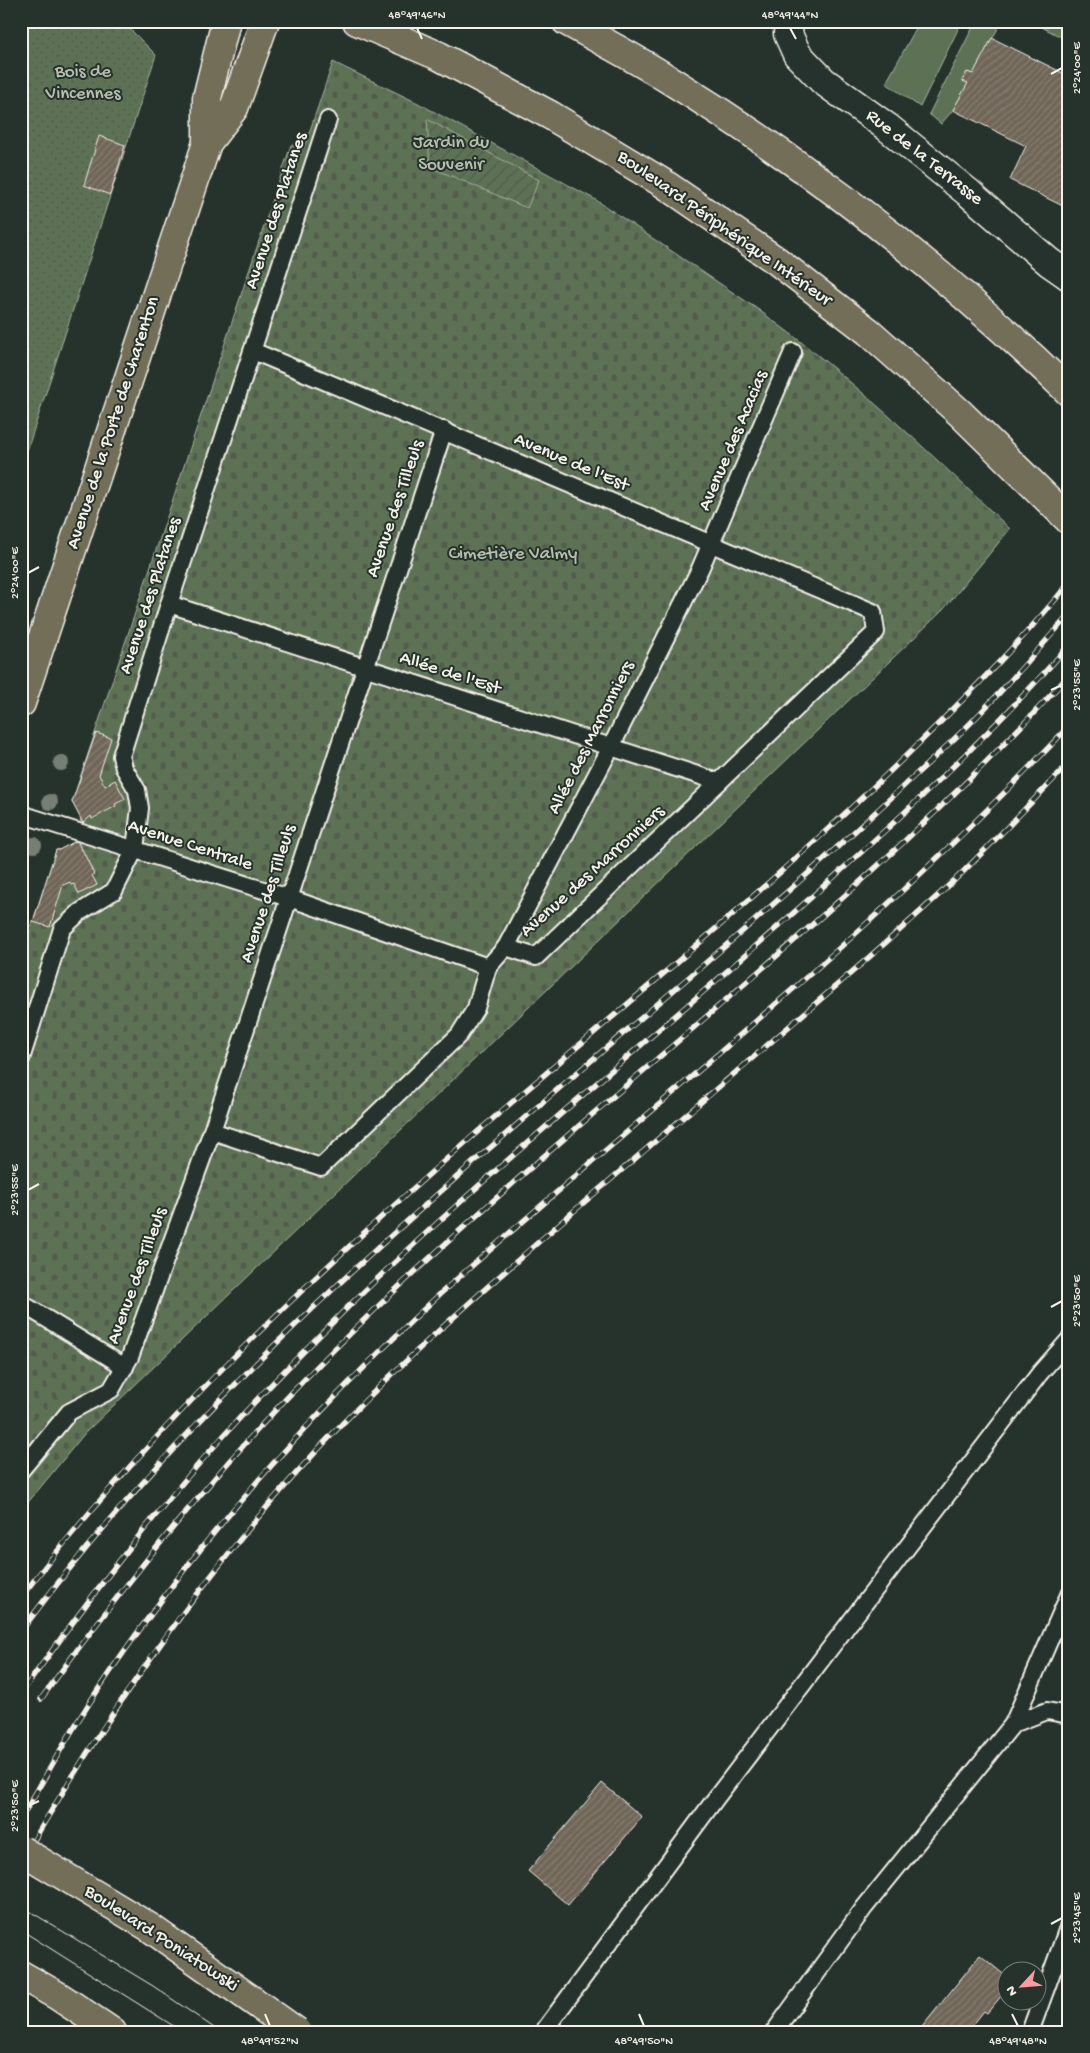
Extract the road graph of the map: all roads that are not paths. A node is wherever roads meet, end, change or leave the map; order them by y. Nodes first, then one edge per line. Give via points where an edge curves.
1 (226, 21) edge
2 (265, 21) edge
3 (357, 21) edge
4 (566, 21) edge
5 (789, 28) edge
6 (328, 120) dead end
7 (207, 143) junction
8 (1069, 276) edge
9 (253, 351) junction
10 (793, 352) dead end
11 (1069, 392) edge
12 (444, 430) junction
13 (1069, 520) edge
14 (711, 545) junction
15 (169, 604) junction
16 (873, 612) joint
17 (364, 667) junction
18 (21, 702) edge
19 (611, 747) junction
20 (719, 782) junction
21 (21, 814) edge
22 (135, 849) junction
23 (289, 898) junction
24 (506, 947) junction
25 (488, 967) junction
26 (21, 1059) edge
27 (212, 1131) junction
28 (21, 1303) edge
29 (1069, 1340) edge
30 (125, 1367) junction
31 (21, 1470) edge
32 (1069, 1596) edge
33 (1069, 1715) edge
34 (1013, 1724) junction
35 (21, 1850) edge
36 (1069, 1925) edge
37 (21, 1975) edge
38 (112, 2032) edge
39 (297, 2032) edge
40 (543, 2032) edge
41 (774, 2032) edge
42 (1030, 2032) edge

1 - 7 main road, Avenue de la Porte de Charenton via 207,98
2 - 7 main road, Avenue de la Porte de Charenton via 234,108
3 - 13 main road, Boulevard Périphérique Intérieur via 439,56 550,114 662,183 777,261 869,332 953,407
4 - 11 main road via 668,78 791,159 909,248 1016,340
5 - 8 street, Rue de la Terrasse via 796,54 823,81 887,127
6 - 9 lane, Avenue des Platanes
7 - 18 main road, Avenue de la Porte de Charenton
9 - 12 lane, Avenue de l'Est
9 - 15 lane, Avenue des Platanes
10 - 14 lane, Avenue des Acacias
12 - 14 lane, Avenue de l'Est
12 - 17 lane, Avenue des Tilleuls
14 - 16 lane, Avenue de l'Est
14 - 19 lane, Allée des Marronniers
15 - 17 lane, Allée de l'Est
15 - 22 lane, Avenue des Platanes via 121,756 137,790 140,808
16 - 20 lane, Avenue des Marronniers via 876,632
17 - 19 lane, Allée de l'Est
17 - 23 lane, Avenue des Tilleuls
19 - 20 lane, Allée de l'Est
19 - 24 lane, Allée des Marronniers
20 - 24 lane, Avenue des Marronniers via 536,957
21 - 22 lane, Avenue Centrale
22 - 23 lane, Avenue Centrale
22 - 26 lane, Avenue des Platanes via 114,891 80,912 62,929
23 - 25 lane, Avenue Centrale
23 - 27 lane, Avenue des Tilleuls
24 - 25 lane, Avenue des Marronniers
25 - 27 lane, Avenue des Marronniers via 476,1008 459,1035 320,1167
27 - 30 lane, Avenue des Tilleuls
28 - 30 lane
29 - 40 lane via 1040,1373 716,1798
30 - 31 lane, Avenue des Tilleuls via 111,1390 70,1412
32 - 34 lane
33 - 34 lane via 1047,1712
34 - 41 lane via 864,1908
35 - 39 main road, Boulevard Poniatowski, bridge via 149,1927
36 - 42 lane
37 - 38 main road

